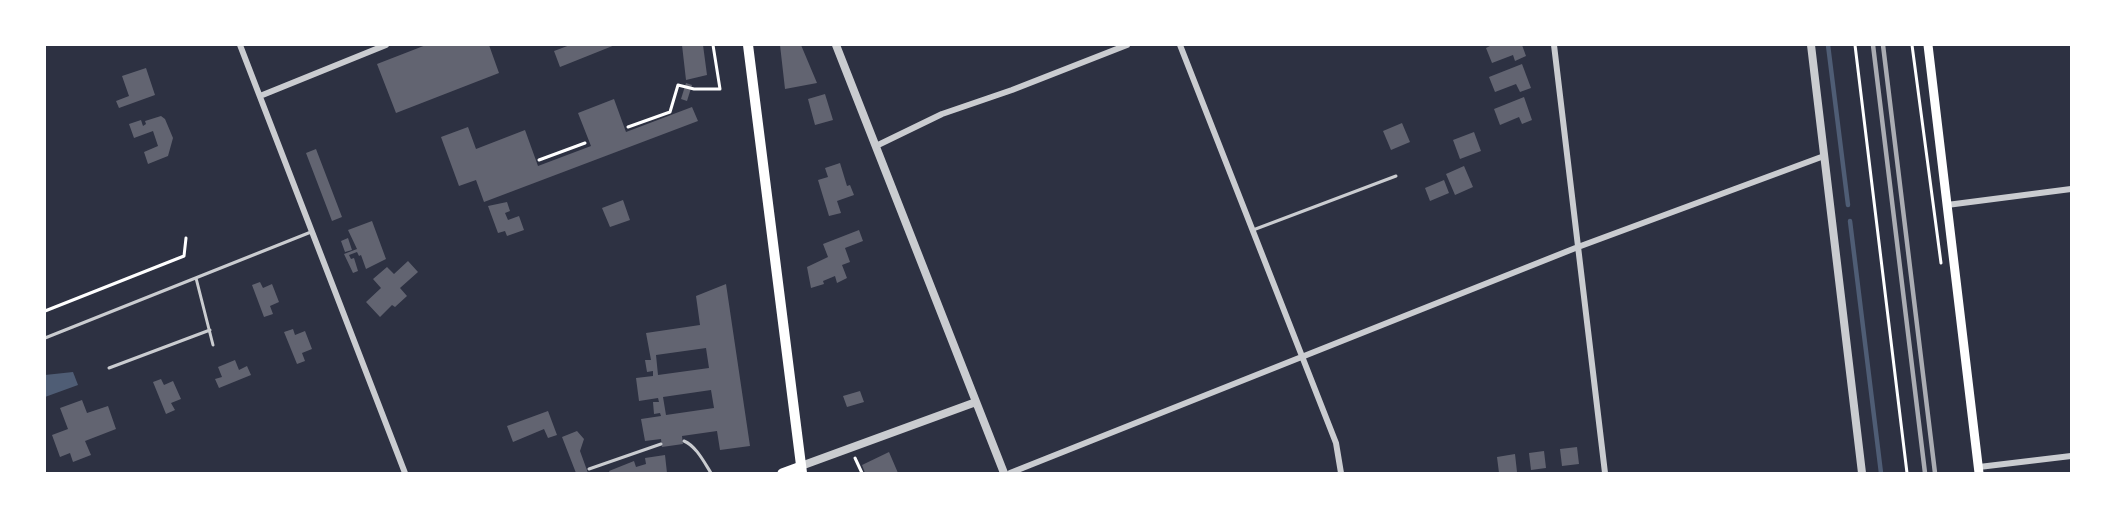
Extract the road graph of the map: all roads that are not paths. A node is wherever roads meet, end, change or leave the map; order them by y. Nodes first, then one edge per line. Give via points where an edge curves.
1 (240, 45) edge
2 (386, 45) edge
3 (748, 45) edge
4 (836, 45) edge
5 (1127, 45) edge
6 (1180, 45) edge
7 (1554, 45) edge
8 (1810, 45) edge
9 (1928, 45) edge
10 (260, 96) junction
11 (876, 146) junction
12 (1824, 156) junction
13 (1396, 176) dead end
14 (2071, 189) edge
15 (1947, 205) junction
16 (1253, 230) junction
17 (312, 231) junction
18 (1578, 247) junction
19 (196, 278) junction
20 (210, 330) junction
21 (45, 338) edge
22 (213, 345) dead end
23 (1303, 357) junction
24 (109, 368) dead end
25 (976, 402) junction
26 (684, 441) dead end
27 (661, 444) dead end
28 (2071, 456) edge
29 (589, 469) dead end
30 (802, 469) edge
31 (1979, 470) edge
32 (405, 473) edge
33 (711, 473) edge
34 (782, 473) edge
35 (1004, 473) edge
36 (1010, 473) edge
37 (1341, 473) edge
38 (1605, 473) edge
39 (1862, 473) edge

1 - 10 street
2 - 10 street
3 - 30 main road
4 - 11 street
5 - 11 street via 942,114
6 - 16 street
7 - 18 street
8 - 12 street
9 - 15 main road
10 - 17 street
11 - 25 street
12 - 18 street
12 - 39 street
13 - 16 lane
14 - 15 street
15 - 31 main road
16 - 23 street
17 - 19 lane
17 - 32 street
18 - 23 street
18 - 38 street
19 - 20 lane
19 - 21 lane
20 - 22 lane
20 - 24 lane
23 - 36 street
23 - 37 street via 1336,443
25 - 30 street
25 - 35 street
26 - 33 lane via 696,450
27 - 29 lane
28 - 31 street
30 - 34 main road

